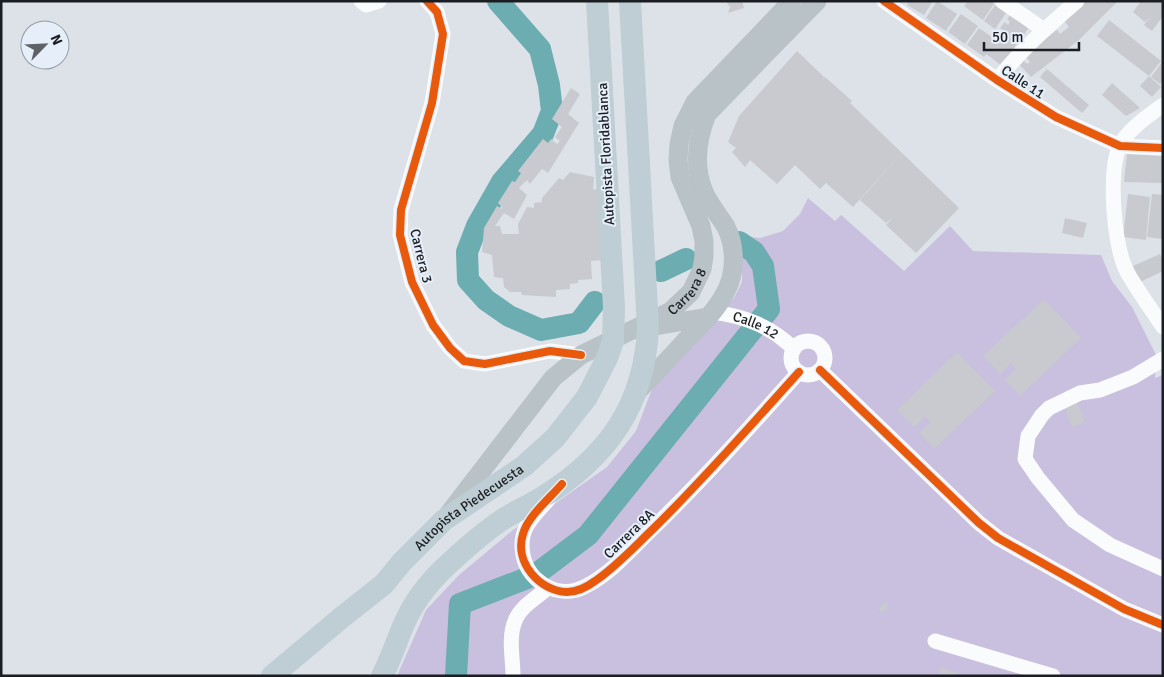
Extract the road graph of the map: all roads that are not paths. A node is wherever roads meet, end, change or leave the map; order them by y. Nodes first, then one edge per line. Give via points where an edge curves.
1 (361, 1) edge
2 (379, 1) edge
3 (427, 1) edge
4 (597, 1) edge
5 (630, 1) edge
6 (792, 1) edge
7 (817, 1) edge
8 (884, 1) edge
9 (1002, 1) edge
10 (1077, 1) edge
11 (1044, 30) junction
12 (997, 80) junction
13 (1163, 105) edge
14 (679, 144) junction
15 (1120, 146) junction
16 (1163, 148) edge
17 (704, 192) junction
18 (614, 307) joint
19 (712, 312) junction
20 (648, 327) junction
21 (1163, 327) edge
22 (794, 349) junction
23 (582, 355) junction
24 (1163, 359) edge
25 (820, 370) junction
26 (799, 372) junction
27 (636, 393) junction
28 (562, 484) junction
29 (444, 520) junction
30 (1163, 569) edge
31 (542, 584) junction
32 (1163, 625) edge
33 (935, 641) dead end
34 (388, 671) edge
35 (272, 676) edge
36 (513, 676) edge
37 (1053, 676) edge

1 - 2 street via 366,5
3 - 23 street, Carrera 3 via 437,12 442,34 432,103 401,210 400,235 412,282 433,325 464,361 485,364 550,351
4 - 18 highway, Autopista Floridablanca
5 - 20 highway
6 - 14 main road, Carrera 8 via 695,102 683,126
7 - 17 main road via 707,114 697,150
8 - 12 street, Calle 11
9 - 11 street
10 - 11 street
11 - 12 street
12 - 15 street, Calle 11 via 1056,118
13 - 15 street via 1140,121
14 - 17 main road
14 - 23 main road, Carrera 8 via 680,177 704,241 698,280 684,301 663,316
15 - 16 street, Calle 11
15 - 21 street via 1114,168 1118,247 1127,271
17 - 19 main road via 726,228 734,261 725,293
18 - 29 highway, Autopista Piedecuesta via 613,341 607,358 574,416 524,466
19 - 20 main road, Carrera 8
19 - 22 street, Calle 12 via 746,318 770,329
19 - 27 main road
20 - 27 highway via 646,356
22 - 25 street via 809,341 819,345 825,360
22 - 26 street via 792,358
23 - 29 main road, Carrera 8 via 553,378
24 - 30 street via 1133,377 1100,390 1080,393 1049,408 1028,436 1025,459 1073,520 1110,545
25 - 26 street via 810,375
25 - 32 street via 998,538 1124,609
26 - 31 street, Carrera 8A via 674,508 617,564 582,588 567,592
27 - 28 highway via 626,416 608,443 585,467
28 - 31 street via 528,521 522,535 524,564
28 - 34 highway via 504,518 440,572 409,613
29 - 35 highway, Autopista Piedecuesta via 384,584
31 - 36 street via 515,620 512,632
33 - 37 street

